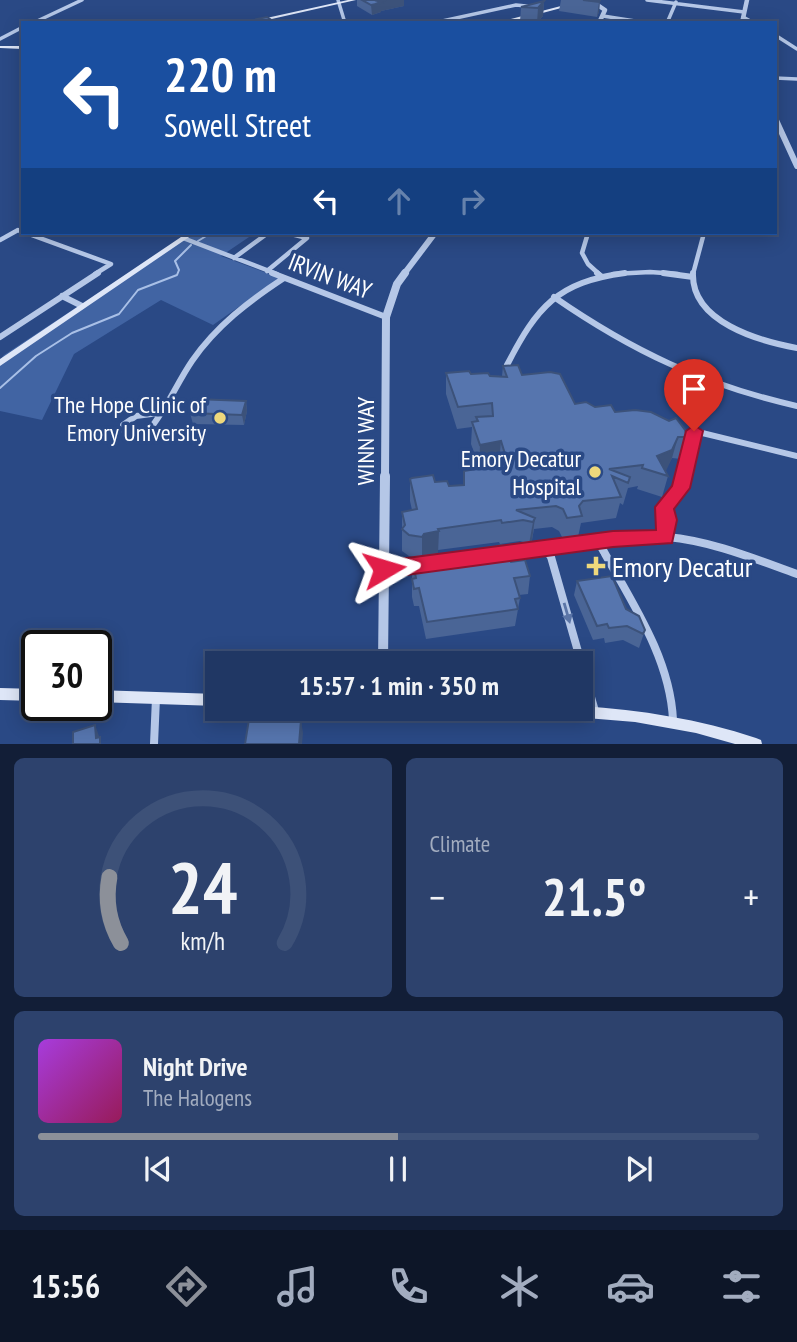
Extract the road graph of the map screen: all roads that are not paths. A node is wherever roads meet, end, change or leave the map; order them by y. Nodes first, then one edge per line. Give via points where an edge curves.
1 (82, 0) edge
2 (354, 0) edge
3 (589, 0) edge
4 (646, 0) edge
5 (747, 0) edge
6 (340, 1) edge
7 (676, 2) edge
8 (544, 10) junction
9 (603, 16) junction
10 (743, 17) edge
11 (37, 21) edge
12 (255, 21) edge
13 (345, 21) edge
14 (442, 21) edge
15 (505, 21) edge
16 (600, 21) edge
17 (633, 21) edge
18 (668, 21) edge
19 (21, 28) edge
20 (777, 36) edge
21 (0, 38) edge
22 (0, 47) edge
23 (21, 48) edge
24 (797, 49) edge
25 (777, 78) edge
26 (797, 79) edge
27 (777, 127) edge
28 (797, 166) edge
29 (21, 231) edge
30 (33, 235) edge
31 (187, 235) edge
32 (265, 235) edge
33 (295, 235) edge
34 (433, 235) edge
35 (587, 235) edge
36 (703, 235) edge
37 (0, 240) edge
38 (234, 258) junction
39 (267, 271) junction
40 (693, 276) junction
41 (602, 277) junction
42 (284, 278) junction
43 (62, 296) junction
44 (554, 297) junction
45 (82, 306) junction
46 (386, 317) junction
47 (0, 337) edge
48 (797, 348) edge
49 (0, 363) edge
50 (507, 365) edge
51 (797, 406) edge
52 (159, 413) junction
53 (797, 456) edge
54 (665, 537) junction
55 (598, 541) junction
56 (545, 548) junction
57 (494, 555) edge
58 (433, 563) edge
59 (384, 569) junction
60 (797, 574) edge
61 (383, 651) edge
62 (0, 694) edge
63 (21, 695) edge
64 (112, 697) edge
65 (156, 698) junction
66 (205, 699) edge
67 (595, 711) joint
68 (673, 720) junction
69 (154, 744) edge
70 (756, 744) edge

1 - 11 street
2 - 6 main road
3 - 8 main road
3 - 9 street via 604,8
4 - 7 street
5 - 10 street
6 - 12 main road
6 - 13 street
7 - 10 street
7 - 18 street
8 - 14 street via 516,5
8 - 15 main road
9 - 16 street
9 - 17 street
19 - 21 street
20 - 24 street
22 - 23 main road
25 - 26 street
27 - 28 street
29 - 37 street
30 - 43 street via 111,264
31 - 38 street, IRVIN WAY
31 - 45 main road
32 - 38 street
33 - 39 street via 307,238
34 - 46 street, WINN WAY via 405,271
35 - 41 street via 582,253
36 - 40 street
38 - 39 street, IRVIN WAY
39 - 42 street, IRVIN WAY
40 - 41 street via 642,270
40 - 48 street via 702,302 725,323 761,340
41 - 44 street
42 - 46 street, IRVIN WAY
42 - 52 street via 211,336
43 - 45 street
43 - 47 street
44 - 50 street via 531,320
44 - 51 street via 608,336 658,363 716,386
45 - 49 main road
46 - 59 street, WINN WAY
52 - 52 street via 131,418 123,425 124,431 131,435 149,432
53 - 54 street via 694,431 680,488 664,507
54 - 55 street
54 - 60 street via 715,547
55 - 56 street
55 - 68 street via 671,690
56 - 57 street
56 -> 67 street
58 - 59 street
59 - 61 street, WINN WAY
62 - 63 main road
64 - 65 main road
65 - 66 main road
65 - 69 street
67 - 68 main road
68 - 70 main road

